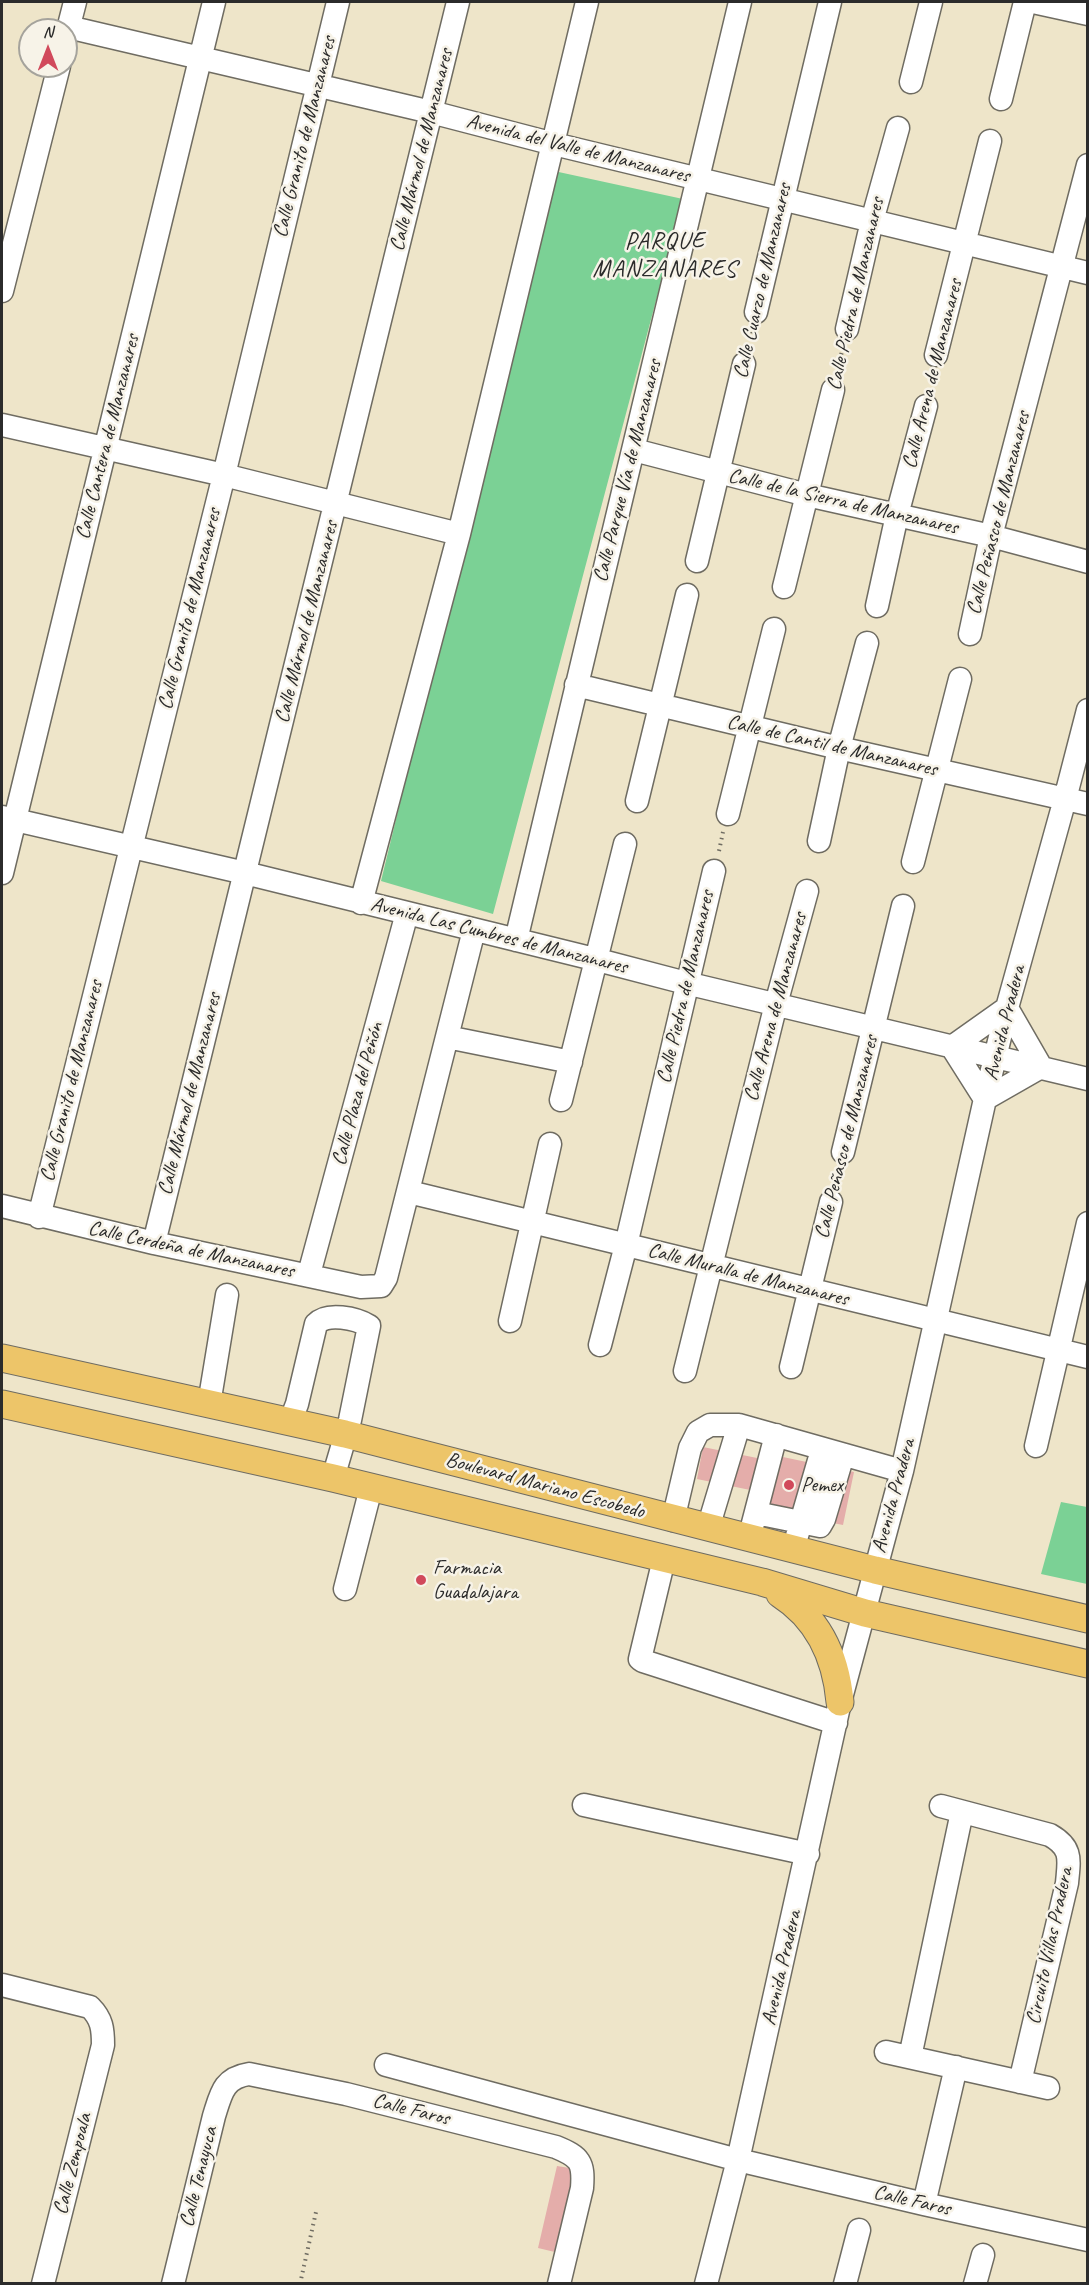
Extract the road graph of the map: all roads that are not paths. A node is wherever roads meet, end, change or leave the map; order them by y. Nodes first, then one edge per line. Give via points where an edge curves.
1 (75, 2) edge
2 (214, 2) edge
3 (338, 2) edge
4 (458, 2) edge
5 (587, 2) edge
6 (740, 2) edge
7 (831, 2) edge
8 (931, 2) edge
9 (1025, 2) edge
10 (1033, 2) edge
11 (1088, 14) edge
12 (71, 18) edge
13 (78, 34) edge
14 (200, 58) junction
15 (55, 78) edge
16 (910, 82) dead end
17 (317, 86) junction
18 (1001, 99) dead end
19 (431, 112) junction
20 (898, 128) dead end
21 (990, 141) dead end
22 (554, 144) junction
23 (1088, 165) edge
24 (697, 178) junction
25 (782, 198) junction
26 (872, 221) junction
27 (965, 243) junction
28 (1062, 267) junction
29 (1088, 273) edge
30 (2, 291) edge
31 (756, 312) road end
32 (847, 329) road end
33 (936, 355) dead end
34 (744, 364) road end
35 (833, 390) road end
36 (926, 406) dead end
37 (2, 425) edge
38 (106, 447) junction
39 (634, 450) junction
40 (719, 472) junction
41 (224, 475) junction
42 (807, 495) junction
43 (336, 504) junction
44 (897, 515) junction
45 (459, 534) junction
46 (991, 536) junction
47 (697, 561) dead end
48 (1088, 562) edge
49 (784, 587) dead end
50 (687, 595) dead end
51 (877, 606) dead end
52 (774, 629) dead end
53 (970, 634) dead end
54 (867, 643) dead end
55 (960, 679) dead end
56 (576, 685) junction
57 (660, 705) junction
58 (1088, 710) edge
59 (750, 726) junction
60 (839, 748) junction
61 (936, 770) junction
62 (1065, 799) junction
63 (637, 801) dead end
64 (1088, 804) edge
65 (728, 814) road end
66 (8, 818) edge
67 (819, 841) dead end
68 (625, 844) dead end
69 (130, 846) junction
70 (913, 862) dead end
71 (714, 871) road end
72 (2, 873) edge
73 (244, 873) junction
74 (807, 891) dead end
75 (361, 903) junction
76 (903, 906) dead end
77 (407, 913) junction
78 (474, 930) junction
79 (516, 940) junction
80 (598, 960) junction
81 (686, 984) junction
82 (776, 1004) junction
83 (1007, 1008) junction
84 (874, 1028) junction
85 (447, 1037) junction
86 (952, 1047) junction
87 (996, 1056) junction
88 (571, 1062) junction
89 (1041, 1067) junction
90 (1088, 1078) edge
91 (985, 1099) junction
92 (561, 1100) dead end
93 (550, 1144) dead end
94 (843, 1152) dead end
95 (409, 1192) junction
96 (831, 1202) dead end
97 (2, 1206) edge
98 (39, 1217) junction
99 (531, 1221) junction
100 (1088, 1223) edge
101 (154, 1243) junction
102 (626, 1245) junction
103 (711, 1265) junction
104 (309, 1274) junction
105 (810, 1290) junction
106 (226, 1295) dead end
107 (510, 1321) dead end
108 (936, 1322) junction
109 (600, 1345) dead end
110 (1058, 1350) junction
111 (1088, 1357) edge
112 (2, 1358) edge
113 (791, 1367) dead end
114 (685, 1371) dead end
115 (2, 1404) edge
116 (208, 1404) junction
117 (290, 1422) junction
118 (739, 1425) junction
119 (345, 1434) junction
120 (776, 1436) junction
121 (1036, 1446) dead end
122 (833, 1453) junction
123 (902, 1471) junction
124 (333, 1479) junction
125 (371, 1488) junction
126 (673, 1520) junction
127 (801, 1523) junction
128 (752, 1526) junction
129 (708, 1528) junction
130 (793, 1549) junction
131 (664, 1558) junction
132 (875, 1570) junction
133 (762, 1582) junction
134 (345, 1589) dead end
135 (865, 1613) junction
136 (1088, 1618) edge
137 (1088, 1664) edge
138 (838, 1713) junction
139 (584, 1805) dead end
140 (808, 1854) junction
141 (2, 1985) edge
142 (886, 2052) dead end
143 (910, 2057) junction
144 (386, 2065) dead end
145 (956, 2067) junction
146 (237, 2076) joint
147 (1020, 2082) junction
148 (1048, 2088) dead end
149 (738, 2160) junction
150 (924, 2204) junction
151 (859, 2230) dead end
152 (1088, 2241) edge
153 (982, 2255) dead end
154 (43, 2283) edge
155 (173, 2283) edge
156 (559, 2283) edge
157 (706, 2283) edge
158 (845, 2283) edge
159 (975, 2283) edge

1 - 12 street
2 - 14 street, Calle Cantera de Manzanares
3 - 17 street, Calle Granito de Manzanares
4 - 19 street, Calle Mármol de Manzanares
5 - 22 street
6 - 24 street, Calle Parque Vía de Manzanares
7 - 25 street, Calle Cuarzo de Manzanares
8 - 16 street
9 - 18 street
10 - 11 street
13 - 14 street, Avenida del Valle de Manzanares
14 - 17 street, Avenida del Valle de Manzanares
14 - 38 street, Calle Cantera de Manzanares
15 - 30 street
17 - 19 street, Avenida del Valle de Manzanares
17 - 41 street, Calle Granito de Manzanares
19 - 22 street, Avenida del Valle de Manzanares
19 - 43 street, Calle Mármol de Manzanares
20 - 26 street, Calle Piedra de Manzanares
21 - 27 street, Calle Arena de Manzanares
22 - 24 street, Avenida del Valle de Manzanares
22 - 45 street
23 - 28 street, Calle Peñasco de Manzanares
24 - 25 street, Avenida del Valle de Manzanares
24 - 39 street, Calle Parque Vía de Manzanares
25 - 26 street, Avenida del Valle de Manzanares
25 - 31 street, Calle Cuarzo de Manzanares
26 - 27 street, Avenida del Valle de Manzanares
26 - 32 street, Calle Piedra de Manzanares
27 - 28 street, Avenida del Valle de Manzanares
27 - 33 street, Calle Arena de Manzanares
28 - 29 street, Avenida del Valle de Manzanares
28 - 46 street, Calle Peñasco de Manzanares
34 - 40 street, Calle Cuarzo de Manzanares
35 - 42 street, Calle Piedra de Manzanares
36 - 44 street, Calle Arena de Manzanares
37 - 38 street
38 - 41 street
38 - 66 street, Calle Cantera de Manzanares
39 - 40 street, Calle de la Sierra de Manzanares
39 - 56 street, Calle Parque Vía de Manzanares
40 - 42 street, Calle de la Sierra de Manzanares
40 - 47 street, Calle Cuarzo de Manzanares
41 - 43 street
41 - 69 street, Calle Granito de Manzanares
42 - 44 street, Calle de la Sierra de Manzanares
42 - 49 street, Calle Piedra de Manzanares
43 - 45 street
43 - 73 street, Calle Mármol de Manzanares
44 - 46 street, Calle de la Sierra de Manzanares
44 - 51 street, Calle Arena de Manzanares
45 - 75 street
46 - 48 street, Calle de la Sierra de Manzanares
46 - 53 street, Calle Peñasco de Manzanares
50 - 57 street
52 - 59 street
54 - 60 street
55 - 61 street
56 - 57 street, Calle de Cantil de Manzanares
56 - 79 street, Calle Parque Vía de Manzanares
57 - 59 street, Calle de Cantil de Manzanares
57 - 63 street
58 - 62 street, Avenida Pradera
59 - 60 street, Calle de Cantil de Manzanares
59 - 65 street
60 - 61 street, Calle de Cantil de Manzanares
60 - 67 street
61 - 62 street, Calle de Cantil de Manzanares
61 - 70 street
62 - 64 street, Calle de Cantil de Manzanares
62 - 83 street, Avenida Pradera
66 - 69 street, Avenida Las Cumbres de Manzanares
66 - 72 street, Calle Cantera de Manzanares
68 - 80 street
69 - 73 street, Avenida Las Cumbres de Manzanares
69 - 98 street, Calle Granito de Manzanares
71 - 81 street, Calle Piedra de Manzanares
73 - 75 street, Avenida Las Cumbres de Manzanares
73 - 101 street, Calle Mármol de Manzanares
74 - 82 street, Calle Arena de Manzanares
75 - 77 street, Avenida Las Cumbres de Manzanares
76 - 84 street, Calle Peñasco de Manzanares
77 - 78 street, Avenida Las Cumbres de Manzanares
77 - 104 street, Calle Plaza del Peñón
78 - 79 street, Avenida Las Cumbres de Manzanares
78 - 85 street
79 - 80 street, Avenida Las Cumbres de Manzanares
80 - 81 street, Avenida Las Cumbres de Manzanares
80 - 88 street
81 - 82 street, Avenida Las Cumbres de Manzanares
81 - 102 street, Calle Piedra de Manzanares
82 - 84 street, Avenida Las Cumbres de Manzanares
82 - 103 street, Calle Arena de Manzanares
83 - 86 street
83 - 87 street, Avenida Pradera
83 - 89 street
84 - 86 street, Avenida Las Cumbres de Manzanares
84 - 94 street, Calle Peñasco de Manzanares
85 - 88 street
85 - 95 street
86 - 87 street, Avenida Las Cumbres de Manzanares
86 - 91 street
87 - 89 street, Avenida Las Cumbres de Manzanares
87 - 91 street, Avenida Pradera
88 - 92 street
89 - 90 street, Avenida Las Cumbres de Manzanares
89 - 91 street
91 - 108 street, Avenida Pradera
93 - 99 street
95 - 99 street, Calle Muralla de Manzanares
95 - 104 street, Calle Cerdeña de Manzanares via 381,1286 361,1287
96 - 105 street, Calle Peñasco de Manzanares
97 - 98 street, Calle Cerdeña de Manzanares
98 - 101 street, Calle Cerdeña de Manzanares
99 - 102 street, Calle Muralla de Manzanares
99 - 107 street
100 - 110 street
101 - 104 street, Calle Cerdeña de Manzanares
102 - 103 street, Calle Muralla de Manzanares
102 - 109 street, Calle Piedra de Manzanares
103 - 105 street, Calle Muralla de Manzanares
103 - 114 street, Calle Arena de Manzanares
105 - 108 street, Calle Muralla de Manzanares
105 - 113 street, Calle Peñasco de Manzanares
106 - 116 street
108 - 110 street, Calle Muralla de Manzanares
108 - 123 street, Avenida Pradera
110 - 111 street, Calle Muralla de Manzanares
110 - 121 street
112 - 116 main road, Boulevard Mariano Escobedo
115 - 124 main road, Boulevard Mariano Escobedo
116 - 117 main road, Boulevard Mariano Escobedo
117 - 119 main road, Boulevard Mariano Escobedo
117 - 119 street via 316,1324 327,1316 364,1322 369,1326 369,1334
118 - 120 street
118 - 126 street via 710,1425 698,1432 684,1469
118 - 129 street
119 - 124 street
119 - 126 main road, Boulevard Mariano Escobedo
120 - 122 street
120 - 128 street
122 - 123 street
122 - 127 street
123 - 132 street, Avenida Pradera
124 - 125 main road, Boulevard Mariano Escobedo
125 - 131 main road, Boulevard Mariano Escobedo
125 - 134 street
126 - 129 main road, Boulevard Mariano Escobedo
127 - 128 street
127 - 130 street
128 - 129 main road, Boulevard Mariano Escobedo
128 - 130 main road, Boulevard Mariano Escobedo
130 - 132 main road, Boulevard Mariano Escobedo
131 - 133 main road, Boulevard Mariano Escobedo
131 - 138 street via 640,1659
132 - 135 street, Avenida Pradera
132 - 136 main road, Boulevard Mariano Escobedo
133 - 135 main road, Boulevard Mariano Escobedo
133 - 138 main road via 811,1619 834,1666
135 - 137 main road, Boulevard Mariano Escobedo
135 - 138 street, Avenida Pradera
138 - 140 street, Avenida Pradera
139 - 140 street
140 - 149 street, Avenida Pradera
141 - 154 street, Calle Zempoala via 90,2007 100,2016 103,2045
142 - 143 street
143 - 145 street
143 - 147 street, Circuito Villas Pradera via 951,1809 1050,1835 1061,1841 1068,1852 1067,1883
144 - 149 street, Calle Faros
145 - 147 street
145 - 150 street
146 - 155 street, Calle Tenayuca via 228,2083 214,2116
146 - 156 street, Calle Faros via 263,2076 346,2094 570,2153 580,2162 582,2188
147 - 148 street
149 - 150 street, Calle Faros
149 - 157 street, Avenida Pradera
150 - 152 street, Calle Faros
151 - 158 street
153 - 159 street

